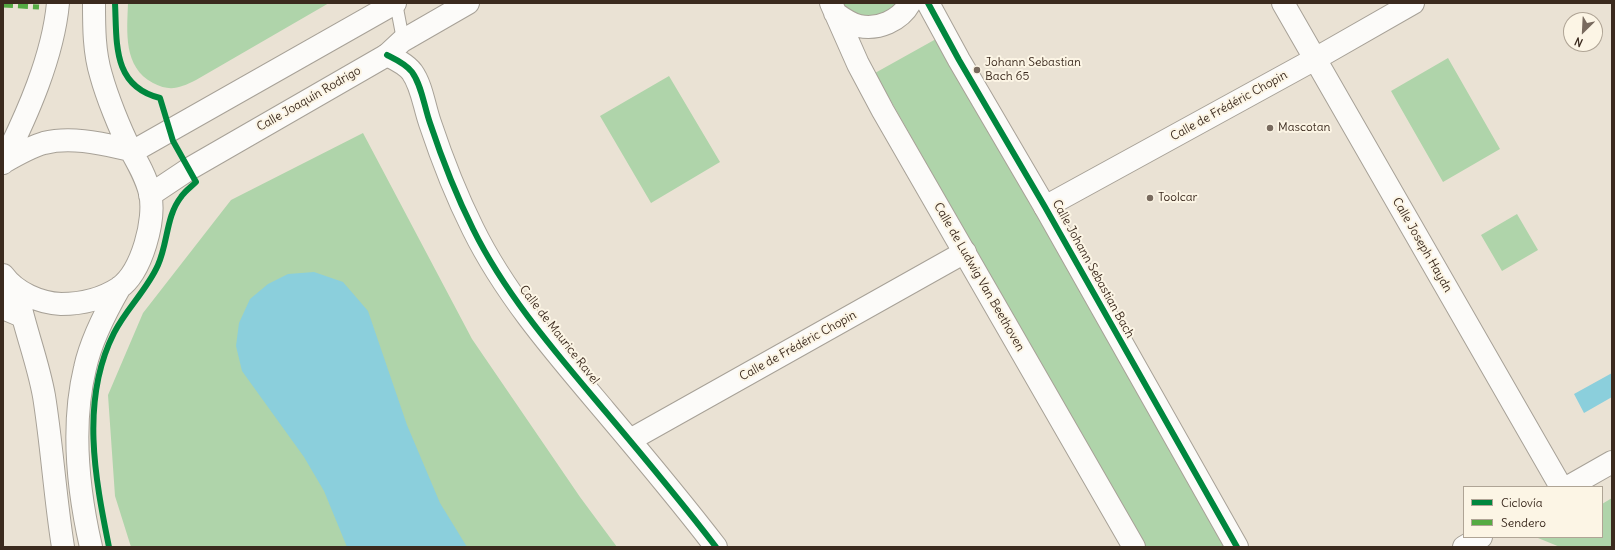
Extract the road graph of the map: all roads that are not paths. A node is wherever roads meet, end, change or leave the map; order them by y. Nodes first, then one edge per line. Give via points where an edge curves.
1 (58, 3) edge
2 (94, 3) edge
3 (395, 3) edge
4 (468, 3) edge
5 (910, 3) edge
6 (928, 3) edge
7 (1283, 3) edge
8 (1413, 3) edge
9 (833, 8) edge
10 (394, 48) junction
11 (1315, 59) junction
12 (131, 151) junction
13 (3, 162) edge
14 (150, 195) junction
15 (1045, 207) junction
16 (965, 252) junction
17 (9, 287) edge
18 (120, 287) junction
19 (13, 312) edge
20 (630, 440) junction
21 (1612, 462) edge
22 (1560, 486) edge
23 (1570, 486) edge
24 (1479, 538) edge
25 (62, 547) edge
26 (91, 547) edge
27 (716, 547) edge
28 (1134, 547) edge
29 (1238, 547) edge
30 (1464, 547) edge

1 - 13 street via 52,39 42,70
2 - 12 street via 95,46 101,76
3 - 10 lane
3 - 12 street
4 - 10 street, Calle Joaquín Rodrigo
5 - 9 street via 894,20 873,27 853,24
6 - 15 street, Calle Johann Sebastian Bach
7 - 11 street, Calle Joseph Haydn
8 - 11 street, Calle de Frédéric Chopin
9 - 16 street, Calle de Ludwig Van Beethoven via 883,111
10 - 14 street, Calle Joaquín Rodrigo via 195,165
10 - 20 street, Calle de Maurice Ravel via 403,63 412,71 453,184 473,230 502,279 532,323
11 - 15 street, Calle de Frédéric Chopin
11 - 22 street, Calle Joseph Haydn
12 - 13 street via 61,140 42,144
12 - 14 street via 143,173
14 - 18 street via 150,221 145,245 135,268
15 - 29 street, Calle Johann Sebastian Bach
16 - 20 street, Calle de Frédéric Chopin
16 - 28 street, Calle de Ludwig Van Beethoven
17 - 18 street via 56,304 85,302
17 - 19 street
18 - 26 street via 93,342 80,393 77,440 81,491
19 - 25 street via 37,363 44,397
20 - 27 street, Calle de Maurice Ravel via 676,494
21 - 23 street
24 - 30 street

